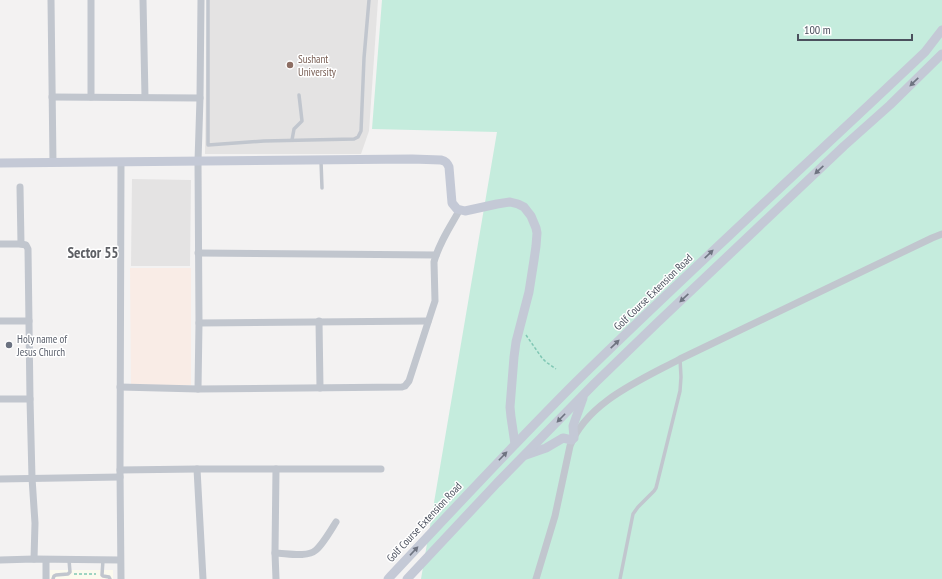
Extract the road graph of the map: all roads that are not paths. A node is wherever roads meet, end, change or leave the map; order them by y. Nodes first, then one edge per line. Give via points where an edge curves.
1 (51, 0) edge
2 (90, 0) edge
3 (143, 0) edge
4 (201, 0) edge
5 (208, 0) edge
6 (369, 0) edge
7 (942, 30) edge
8 (942, 54) edge
9 (299, 95) dead end
10 (52, 96) junction
11 (91, 97) junction
12 (145, 97) junction
13 (200, 98) junction
14 (292, 140) junction
15 (198, 161) junction
16 (321, 161) junction
17 (121, 162) junction
18 (0, 163) edge
19 (53, 163) junction
20 (20, 187) dead end
21 (322, 188) dead end
22 (459, 211) junction
23 (942, 234) edge
24 (0, 244) edge
25 (21, 244) junction
26 (198, 253) junction
27 (436, 255) junction
28 (0, 321) edge
29 (29, 321) junction
30 (319, 321) junction
31 (428, 321) junction
32 (199, 323) junction
33 (605, 355) junction
34 (680, 359) junction
35 (614, 364) junction
36 (120, 387) junction
37 (320, 388) junction
38 (198, 389) junction
39 (585, 393) junction
40 (0, 399) edge
41 (30, 399) junction
42 (573, 439) junction
43 (515, 444) junction
44 (524, 455) junction
45 (197, 469) junction
46 (276, 469) junction
47 (381, 469) dead end
48 (120, 474) junction
49 (32, 478) junction
50 (0, 479) edge
51 (336, 522) dead end
52 (438, 525) junction
53 (448, 535) junction
54 (275, 553) junction
55 (34, 559) junction
56 (0, 560) edge
57 (46, 560) junction
58 (69, 560) junction
59 (103, 560) junction
60 (120, 560) junction
61 (46, 579) edge
62 (53, 579) edge
63 (110, 579) edge
64 (121, 579) edge
65 (203, 579) edge
66 (276, 579) edge
67 (388, 579) edge
68 (407, 579) edge
69 (536, 579) edge
70 (620, 579) edge

1 - 10 street
2 - 11 street
3 - 12 street
4 - 13 street
5 - 14 lane via 208,145
6 - 14 lane via 361,131 358,138
33 -> 7 main road, Golf Course Extension Road via 925,52
8 -> 35 main road
9 - 14 lane via 302,121 294,129
10 - 11 street
10 - 19 street
11 - 12 street
12 - 13 street
13 - 15 street
15 - 16 main road
15 - 17 main road
15 - 26 street
16 - 21 lane
16 - 22 main road via 412,159 447,162 452,203
17 - 19 main road
17 - 36 street
18 - 19 main road
20 - 25 street
22 - 27 street
22 - 43 main road via 510,202 518,204 532,216 537,233 529,292 514,350 510,407
23 - 34 street
24 - 25 street
25 - 29 street via 26,245 28,249
26 - 27 street
26 - 32 street
27 - 31 street via 435,301
28 - 29 street
29 - 41 street
30 - 31 street
30 - 32 street
30 - 37 street
31 - 37 street via 409,381 405,386
32 - 38 street
33 - 35 main road
33 - 43 main road, Golf Course Extension Road
34 - 42 street via 601,404
34 - 70 lane via 678,401 656,488 633,514
35 - 39 main road
36 - 38 street
36 - 48 street
37 - 38 street
39 - 42 main road via 573,426
39 -> 44 main road
40 - 41 street
41 - 49 street
42 - 44 main road via 563,438 546,448
42 - 69 street
52 -> 43 main road, Golf Course Extension Road
44 - 53 main road
45 - 46 street
45 - 48 street
45 - 65 street
46 - 47 street
46 - 54 street
48 - 49 street
48 - 60 street
49 - 50 street
49 - 55 street
51 - 54 street via 315,551 309,554
52 - 53 main road
67 -> 52 main road, Golf Course Extension Road
53 - 68 main road
54 - 66 street
55 - 56 street
55 - 57 street
57 - 58 street
57 - 61 street
58 - 59 street
58 - 62 lane via 70,572 56,575
59 - 60 street
59 - 63 lane via 102,574
60 - 64 street

